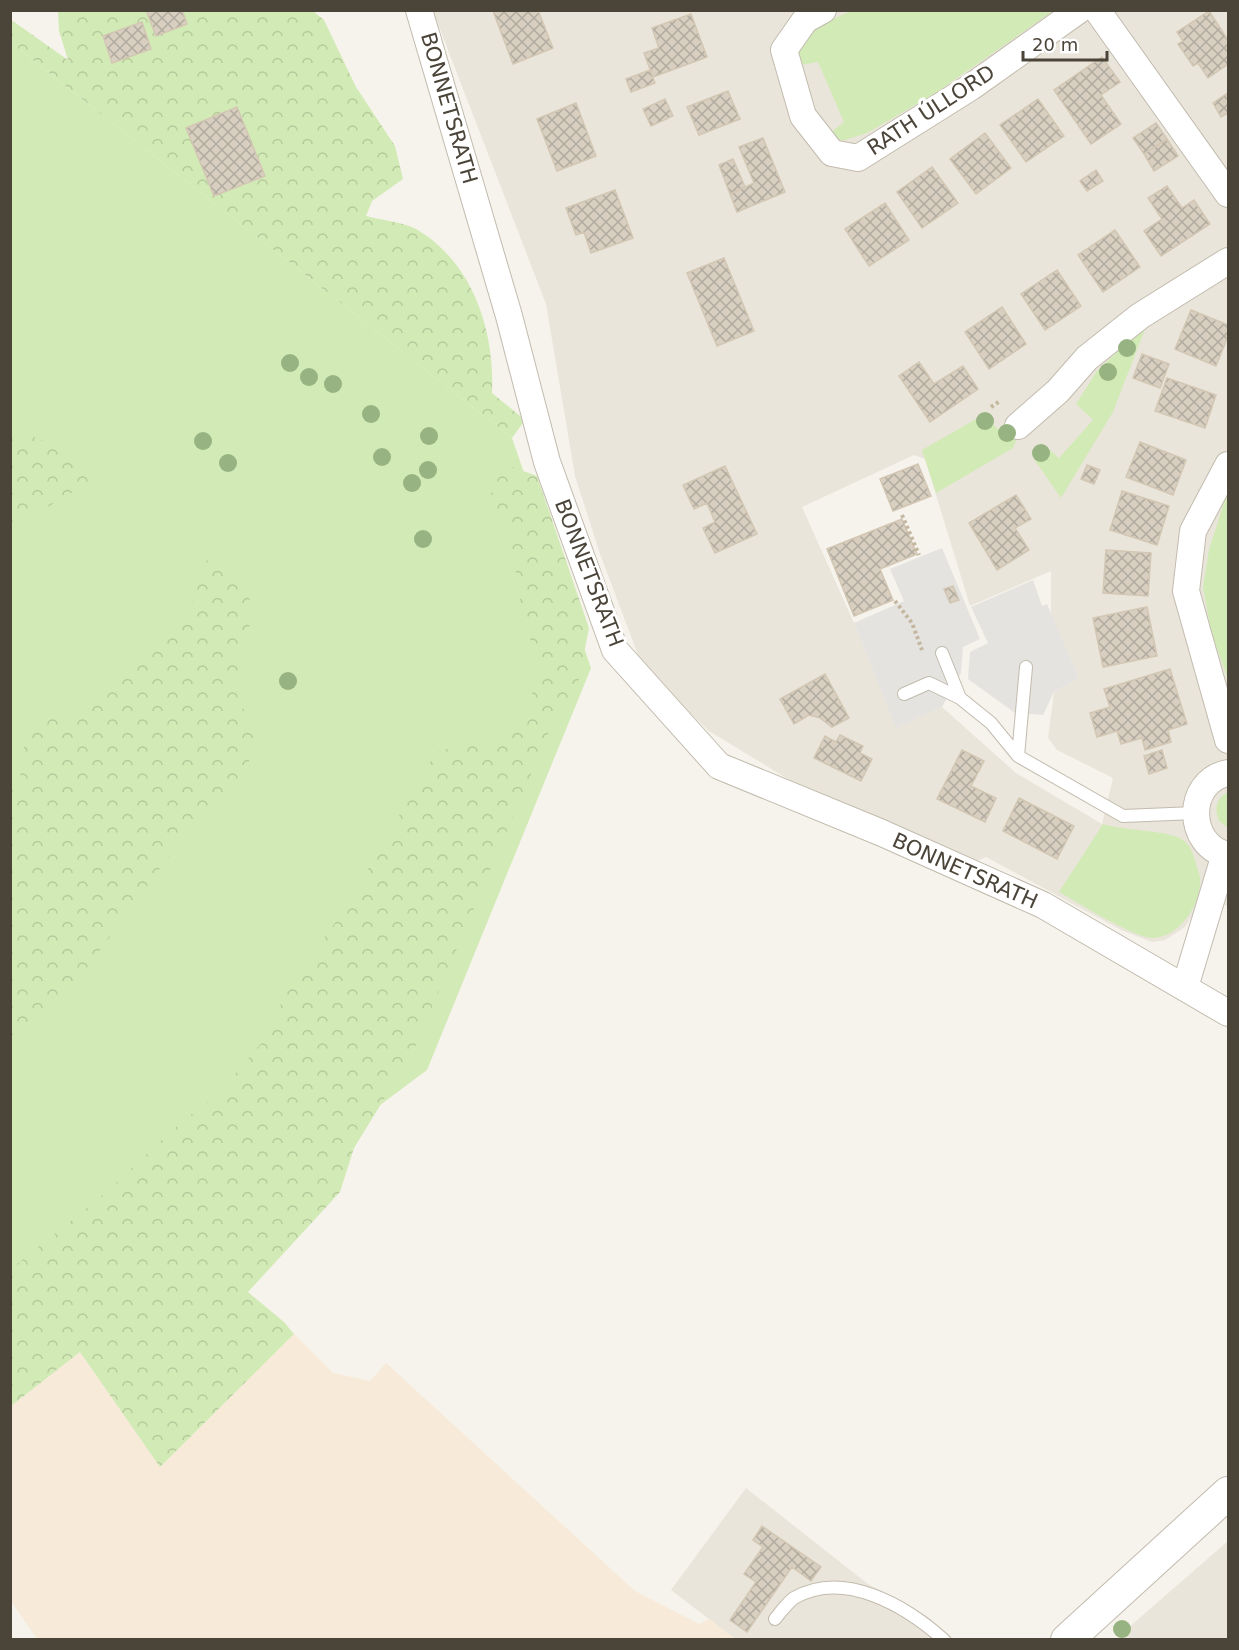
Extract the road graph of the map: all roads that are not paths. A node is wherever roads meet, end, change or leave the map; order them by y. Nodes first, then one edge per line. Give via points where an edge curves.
1 (419, 10) edge
2 (823, 10) edge
3 (1097, 12) edge
4 (1228, 194) edge
5 (1228, 261) edge
6 (1018, 426) dead end
7 (1228, 465) edge
8 (942, 654) dead end
9 (1026, 667) dead end
10 (904, 694) dead end
11 (960, 698) junction
12 (1228, 741) edge
13 (1018, 756) junction
14 (1228, 773) edge
15 (1195, 813) junction
16 (1227, 854) edge
17 (1185, 987) junction
18 (1228, 1014) edge
19 (1228, 1492) edge
20 (775, 1619) dead end
21 (944, 1640) edge
22 (1066, 1640) edge

1 - 17 street, BONNETSRATH via 509,316 547,462 615,650 719,766 1043,905
2 - 3 street, RATH ÚLLORD via 805,20 784,50 803,116 832,153 858,158
3 - 4 street, RATH ÚLLORD
5 - 6 street via 1140,316 1088,358
7 - 12 street via 1193,531 1186,591
8 - 11 lane
9 - 13 lane
10 - 11 lane via 929,683
11 - 13 lane via 991,723
13 - 15 lane via 1123,816
14 - 15 street via 1203,789
15 - 16 street via 1203,838 1212,848
16 - 17 street
17 - 18 street, BONNETSRATH
19 - 22 street
20 - 21 lane via 793,1599 832,1586 873,1593 928,1625

